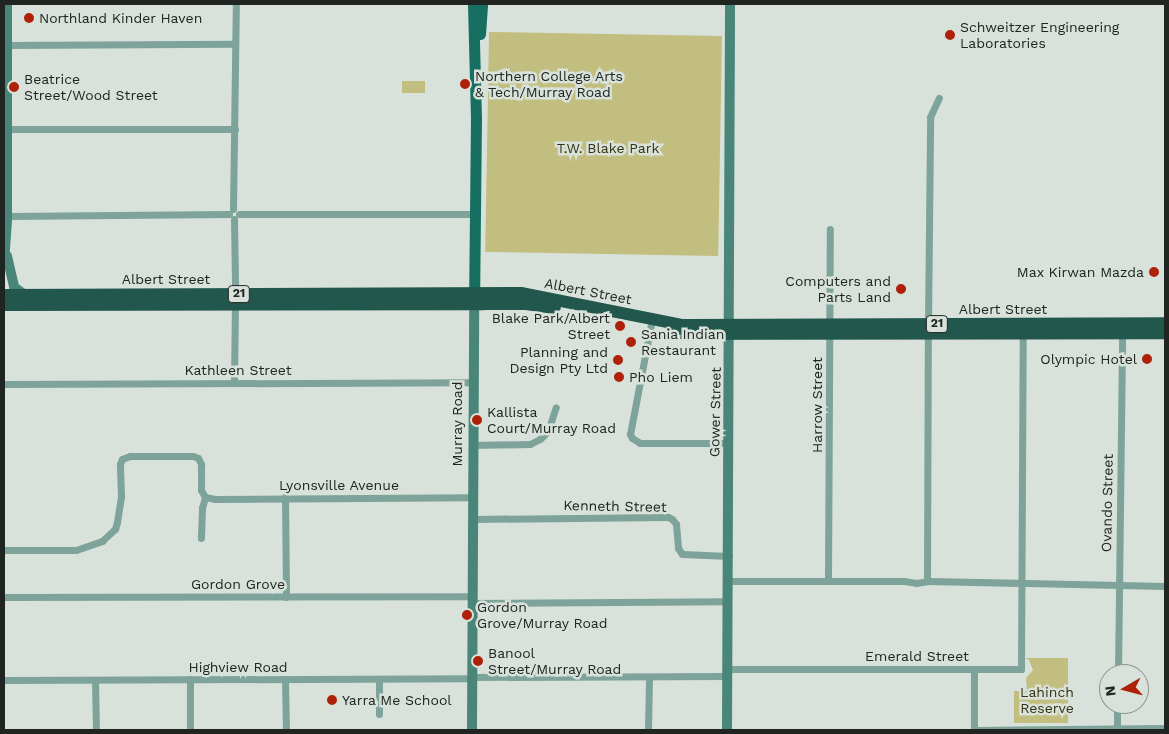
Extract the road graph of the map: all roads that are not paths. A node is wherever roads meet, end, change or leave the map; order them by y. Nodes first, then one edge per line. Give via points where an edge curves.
1 (7, 4) edge
2 (236, 4) edge
3 (473, 4) edge
4 (482, 4) edge
5 (730, 4) edge
6 (235, 44) junction
7 (7, 45) junction
8 (939, 98) dead end
9 (476, 118) junction
10 (7, 129) junction
11 (235, 129) junction
12 (234, 214) junction
13 (475, 214) junction
14 (6, 216) junction
15 (830, 229) dead end
16 (6, 245) junction
17 (4, 263) edge
18 (4, 294) edge
19 (236, 294) junction
20 (25, 295) junction
21 (474, 298) junction
22 (128, 299) junction
23 (4, 305) edge
24 (652, 323) junction
25 (1165, 323) edge
26 (1022, 328) junction
27 (1137, 328) junction
28 (730, 329) junction
29 (830, 329) junction
30 (928, 329) junction
31 (1122, 333) junction
32 (1165, 333) edge
33 (472, 382) junction
34 (234, 383) junction
35 (4, 384) edge
36 (556, 407) dead end
37 (728, 443) junction
38 (472, 445) junction
39 (472, 496) junction
40 (205, 497) junction
41 (284, 498) junction
42 (472, 519) junction
43 (202, 538) dead end
44 (4, 550) edge
45 (729, 556) junction
46 (927, 579) junction
47 (728, 580) junction
48 (828, 581) junction
49 (1021, 583) junction
50 (1118, 585) junction
51 (1165, 586) edge
52 (286, 596) junction
53 (4, 597) edge
54 (472, 599) junction
55 (728, 601) junction
56 (1118, 664) edge
57 (974, 669) junction
58 (728, 673) junction
59 (649, 677) junction
60 (472, 678) junction
61 (286, 679) junction
62 (379, 679) junction
63 (4, 680) edge
64 (95, 680) junction
65 (190, 680) junction
66 (379, 714) dead end
67 (1117, 714) edge
68 (1117, 728) junction
69 (1165, 728) edge
70 (96, 730) edge
71 (190, 730) edge
72 (286, 730) edge
73 (472, 730) edge
74 (648, 730) edge
75 (727, 730) edge
76 (974, 730) edge

1 - 7 street
2 - 6 street
3 - 9 main road, Murray Road
4 - 9 main road, Murray Road
5 - 28 street, Gower Street
6 - 7 street
6 - 11 street
7 - 10 street
8 - 30 street via 930,117
9 - 13 main road, Murray Road
10 - 11 street
10 - 14 street
11 - 12 street
12 - 13 street
12 - 14 street
12 - 19 street
13 - 21 main road, Murray Road
14 - 16 street
15 - 29 street, Harrow Street
16 - 17 street
16 - 20 street via 14,287
18 - 20 highway, Albert Street / 21
19 - 21 highway, Albert Street / 21
19 - 22 highway, Albert Street / 21
19 - 34 street
20 - 22 highway, Albert Street / 21
21 - 24 highway, Albert Street / 21 via 521,293 546,302
21 - 33 street, Murray Road
22 - 23 highway, Albert Street / 21
24 - 28 highway, Albert Street / 21
24 - 37 street via 630,434 632,438 640,443
25 - 27 highway, Albert Street / 21
26 - 27 highway, Albert Street / 21
26 - 30 highway, Albert Street / 21
26 - 31 highway, Albert Street / 21
26 - 49 street
27 - 31 highway, Albert Street / 21
27 - 32 highway, Albert Street / 21
28 - 29 highway, Albert Street / 21
28 - 37 street, Gower Street
29 - 30 highway, Albert Street / 21
29 - 48 street, Harrow Street
30 - 46 street
31 - 50 street, Ovando Street
33 - 34 street, Kathleen Street
33 - 38 street, Murray Road
34 - 35 street, Kathleen Street
36 - 38 street via 548,431 530,444
37 - 45 street, Gower Street
38 - 39 street, Murray Road
39 - 41 street, Lyonsville Avenue
39 - 42 street, Murray Road
40 - 41 street, Lyonsville Avenue
40 - 43 street
40 - 44 street via 200,487 201,464 195,456 126,457 120,464 121,496 117,522 102,541 76,550
41 - 52 street
42 - 45 street, Kenneth Street via 672,518 682,554
42 - 54 street, Murray Road
45 - 47 street, Gower Street
46 - 48 street
46 - 49 street
47 - 48 street
47 - 55 street, Gower Street
49 - 50 street
49 - 57 street, Emerald Street via 1021,669
50 - 51 street
50 - 56 street, Ovando Street
52 - 53 street, Gordon Grove
52 - 54 street, Gordon Grove
54 - 55 street, Gordon Grove
54 - 60 street, Murray Road
55 - 58 street, Gower Street
57 - 58 street, Emerald Street
57 - 76 street
58 - 59 street, Emerald Street
58 - 75 street, Gower Street
59 - 60 street, Highview Road
59 - 74 street
60 - 62 street, Highview Road
60 - 73 street, Murray Road
61 - 62 street, Highview Road
61 - 65 street, Highview Road
61 - 72 street
62 - 66 street
63 - 64 street, Highview Road
64 - 65 street, Highview Road
64 - 70 street
65 - 71 street
67 - 68 street
68 - 69 street
68 - 76 street

